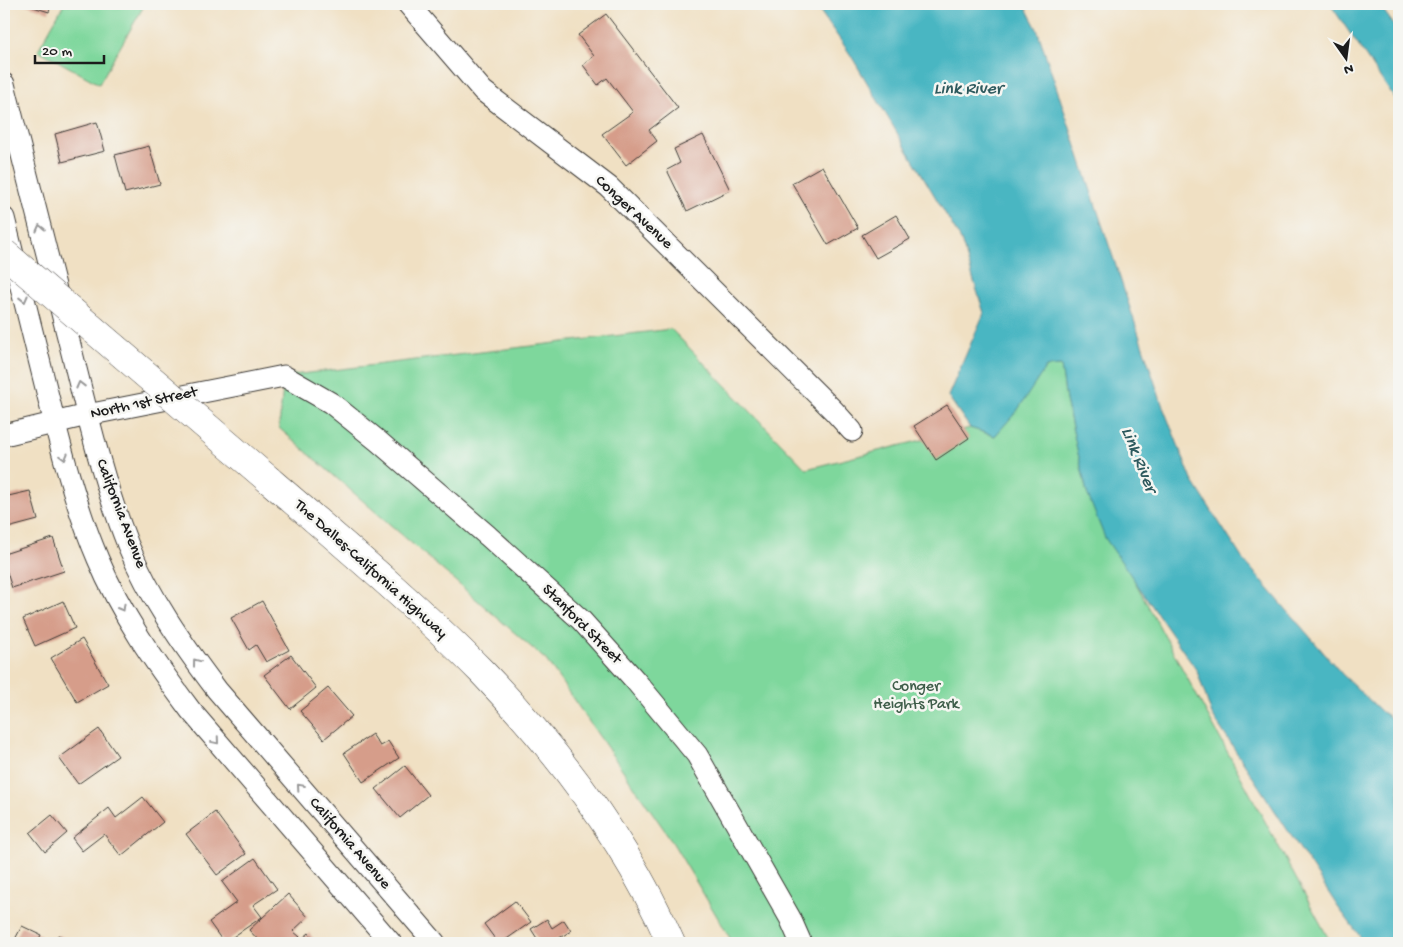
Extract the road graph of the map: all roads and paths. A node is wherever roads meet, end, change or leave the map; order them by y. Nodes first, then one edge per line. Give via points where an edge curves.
1 (408, 4) edge
2 (4, 84) edge
3 (4, 218) edge
4 (4, 253) edge
5 (284, 376) joint
6 (87, 415) junction
7 (55, 423) junction
8 (852, 431) dead end
9 (4, 435) edge
10 (415, 921) junction
11 (390, 943) edge
12 (434, 943) edge
13 (671, 943) edge
14 (801, 943) edge

1 - 8 street, Conger Avenue via 483,91 610,187
6 -> 2 street, California Avenue
3 -> 7 street, California Avenue
4 - 13 highway, The Dalles-California Highway, bridge via 269,480 433,624 482,672 569,773 605,824 639,879
5 - 6 street, North 1st Street
5 - 14 street, Stanford Street via 331,403 378,441 581,620 697,755
6 - 7 street, North 1st Street
10 -> 6 street, California Avenue via 222,696 169,623 129,546
7 - 9 street, North 1st Street
7 -> 11 street, California Avenue via 98,559 141,641 191,711
10 - 11 street
10 - 12 street, California Avenue

